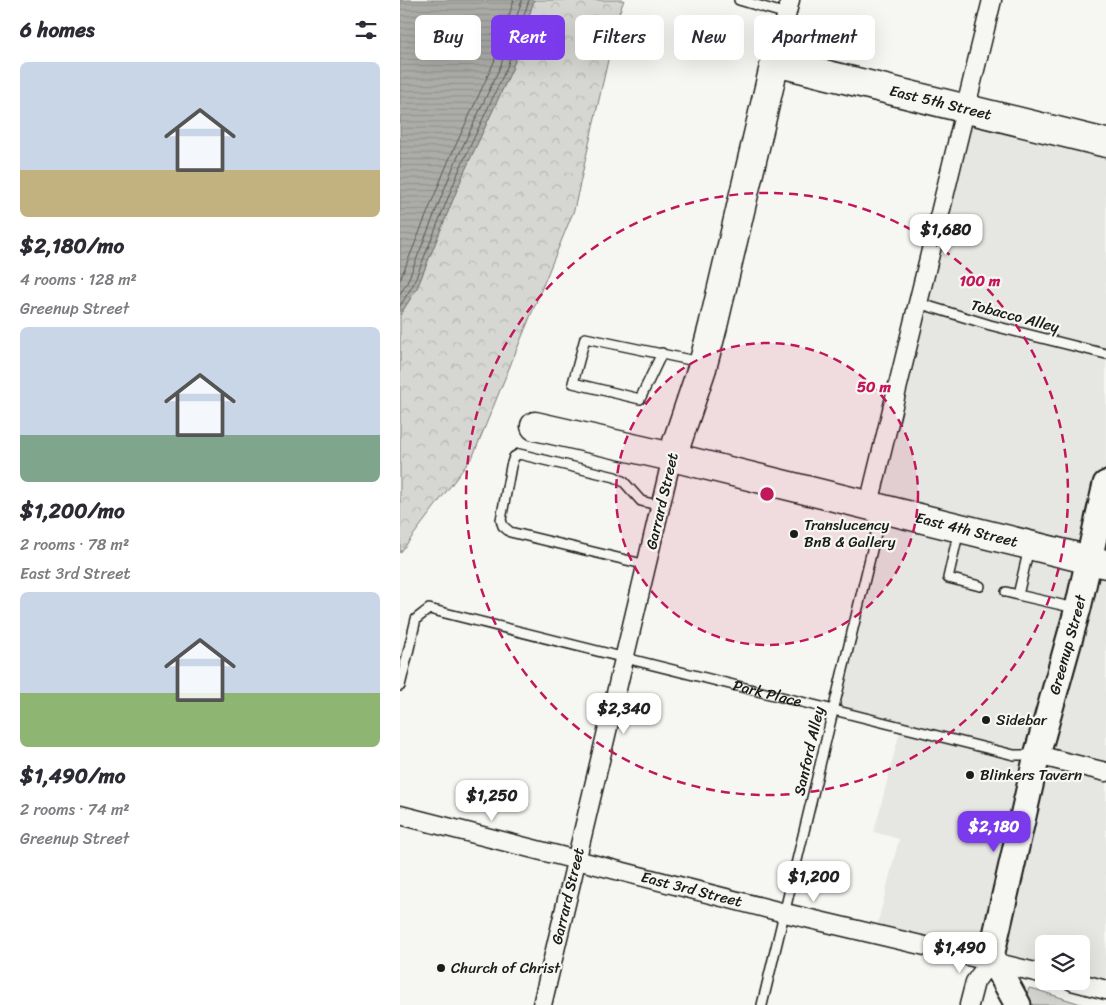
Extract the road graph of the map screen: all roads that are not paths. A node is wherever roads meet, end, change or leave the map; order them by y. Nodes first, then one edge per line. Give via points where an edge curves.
1 (739, 0) edge
2 (992, 0) edge
3 (788, 7) edge
4 (774, 62) junction
5 (966, 108) junction
6 (1106, 143) edge
7 (918, 303) junction
8 (662, 354) junction
9 (1106, 354) edge
10 (703, 362) junction
11 (536, 426) dead end
12 (672, 457) junction
13 (1106, 484) edge
14 (869, 504) junction
15 (661, 506) junction
16 (959, 527) junction
17 (1030, 545) junction
18 (1097, 562) edge
19 (647, 566) junction
20 (980, 586) dead end
21 (1006, 592) dead end
22 (1018, 595) junction
23 (1078, 608) junction
24 (626, 658) junction
25 (400, 686) edge
26 (833, 710) junction
27 (1036, 754) junction
28 (1106, 772) edge
29 (400, 815) edge
30 (577, 860) junction
31 (785, 914) junction
32 (990, 961) junction
33 (1035, 972) edge
34 (1090, 986) edge
35 (1106, 990) edge
36 (542, 1005) edge
37 (762, 1005) edge
38 (969, 1005) edge
39 (1018, 1005) edge

1 - 3 lane
2 - 5 street
3 - 4 street, Garrard Street
4 - 5 main road, East 5th Street
4 - 10 main road, Garrard Street
5 - 6 main road, East 5th Street
5 - 7 street
7 - 9 lane, Tobacco Alley
7 - 14 street
8 - 8 lane via 585,338 573,383 640,399
8 - 10 lane
10 - 12 main road, Garrard Street
11 - 12 main road, East 4th Street
12 - 14 main road, East 4th Street
12 - 15 street, Garrard Street
13 - 18 main road, Greenup Street
14 - 16 main road, East 4th Street
14 - 26 lane, Sanford Alley via 878,525
15 - 19 street, Garrard Street
15 - 19 lane via 641,500 615,477 519,454 511,466 501,520 510,532
16 - 17 main road, East 4th Street
16 - 20 lane via 948,578
17 - 18 main road, East 4th Street
17 - 22 lane
18 - 23 main road, Greenup Street
19 - 24 street, Garrard Street
21 - 22 lane
22 - 23 lane
23 - 27 main road, Greenup Street
24 - 25 lane, Park Place via 429,609 416,619
24 - 26 lane, Park Place
24 - 30 street, Garrard Street
26 - 27 lane, Park Place via 1014,755
26 - 31 lane, Sanford Alley
27 - 28 street, Park Place
27 - 32 main road, Greenup Street
29 - 30 street, East 3rd Street
30 - 31 street, East 3rd Street
30 - 36 street, Garrard Street
31 - 32 street, East 3rd Street
31 - 37 lane, Sanford Alley
32 - 33 street, East 3rd Street
32 - 38 street, Greenup Street via 975,982
32 - 39 main road
34 - 35 street

